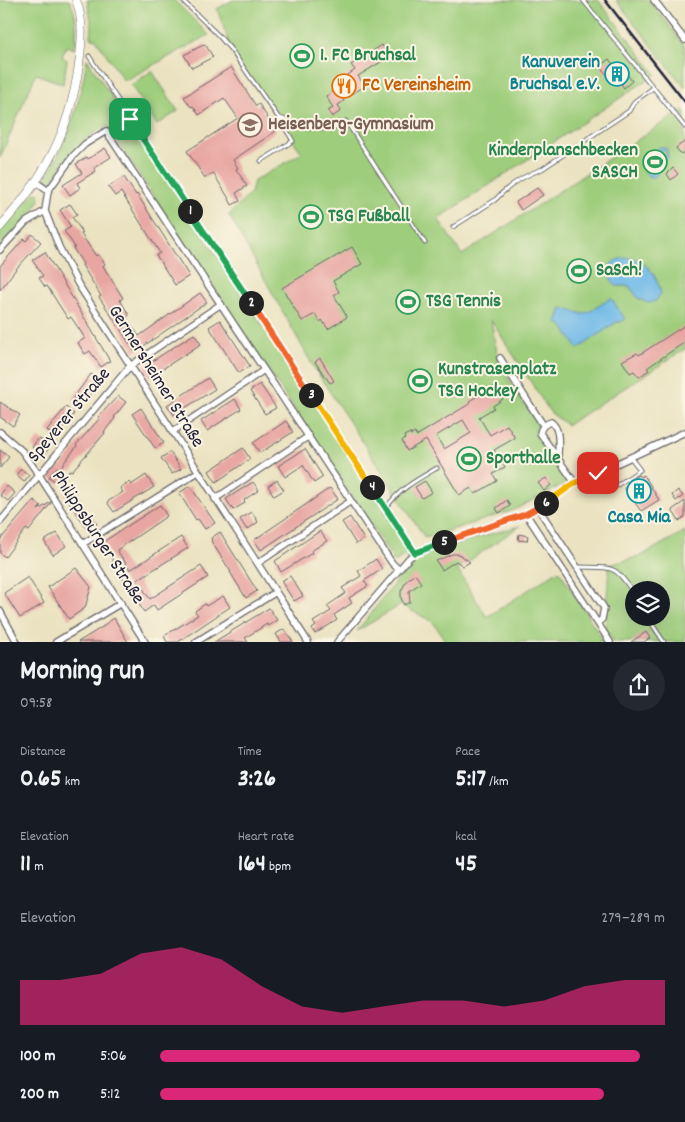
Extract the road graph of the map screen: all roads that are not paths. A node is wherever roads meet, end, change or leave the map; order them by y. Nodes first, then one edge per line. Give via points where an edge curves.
1 (76, 0) edge
2 (182, 0) edge
3 (583, 0) edge
4 (654, 0) edge
5 (685, 40) edge
6 (89, 56) dead end
7 (653, 88) junction
8 (278, 117) junction
9 (685, 128) edge
10 (261, 161) dead end
11 (36, 182) junction
12 (48, 191) junction
13 (45, 211) junction
14 (0, 227) edge
15 (453, 227) dead end
16 (425, 244) dead end
17 (0, 250) edge
18 (221, 304) junction
19 (500, 358) dead end
20 (130, 366) junction
21 (264, 370) junction
22 (543, 425) junction
23 (0, 432) edge
24 (172, 432) junction
25 (685, 432) edge
26 (308, 436) junction
27 (558, 457) junction
28 (631, 458) junction
29 (438, 468) dead end
30 (198, 472) junction
31 (39, 475) junction
32 (575, 483) junction
33 (616, 486) dead end
34 (215, 499) junction
35 (351, 501) junction
36 (386, 508) junction
37 (538, 508) junction
38 (526, 514) junction
39 (0, 522) edge
40 (84, 543) junction
41 (415, 553) junction
42 (258, 563) junction
43 (577, 567) junction
44 (399, 570) junction
45 (625, 581) edge
46 (276, 592) junction
47 (121, 603) junction
48 (0, 611) edge
49 (598, 624) junction
50 (653, 626) edge
51 (340, 641) edge
52 (17, 642) edge
53 (56, 642) edge
54 (145, 642) edge
55 (196, 642) edge
56 (308, 642) edge
57 (610, 642) edge
58 (664, 642) edge

1 - 11 main road via 82,41 73,99 54,152
2 - 8 lane via 232,51
3 - 7 lane
4 - 5 street
6 - 36 lane
7 - 9 lane
7 - 15 lane via 635,101 628,111 542,169 528,174
8 - 10 lane via 293,141
8 - 16 lane via 299,126 326,129 346,121
11 - 12 street
11 - 14 main road
12 - 13 street, Germersheimer Straße
12 - 18 street, Germersheimer Straße via 73,156 106,131
13 - 17 street via 26,222
13 - 20 street, Germersheimer Straße via 68,266
18 - 20 street, Speyerer Straße
18 - 21 street
19 - 22 street
20 - 24 street, Germersheimer Straße
20 - 31 street, Speyerer Straße
21 - 24 street
21 - 26 street
22 - 27 street via 540,433
22 - 27 street via 551,422 555,425
23 - 31 street, Philippsburger Straße via 22,451
24 - 30 street, Germersheimer Straße
25 - 28 street
26 - 34 street
26 - 35 street
27 - 32 street
28 - 32 street
28 - 33 lane via 640,470
29 - 36 lane via 411,483
30 - 34 street, Germersheimer Straße
30 - 40 street
31 - 39 street, Speyerer Straße
31 - 40 street, Philippsburger Straße
32 - 37 street
34 - 42 street, Germersheimer Straße
35 - 42 street
35 - 44 street
36 - 41 lane
37 - 38 street
37 - 43 street
38 - 41 street
38 - 49 street
40 - 47 street, Philippsburger Straße
41 - 44 street
42 - 46 street, Germersheimer Straße
43 - 45 lane via 608,568
43 - 49 street via 604,608
44 - 51 street
46 - 55 street
46 - 56 street, Germersheimer Straße
47 - 53 street
47 - 54 street, Philippsburger Straße
48 - 52 street
49 - 57 street
50 - 58 lane

